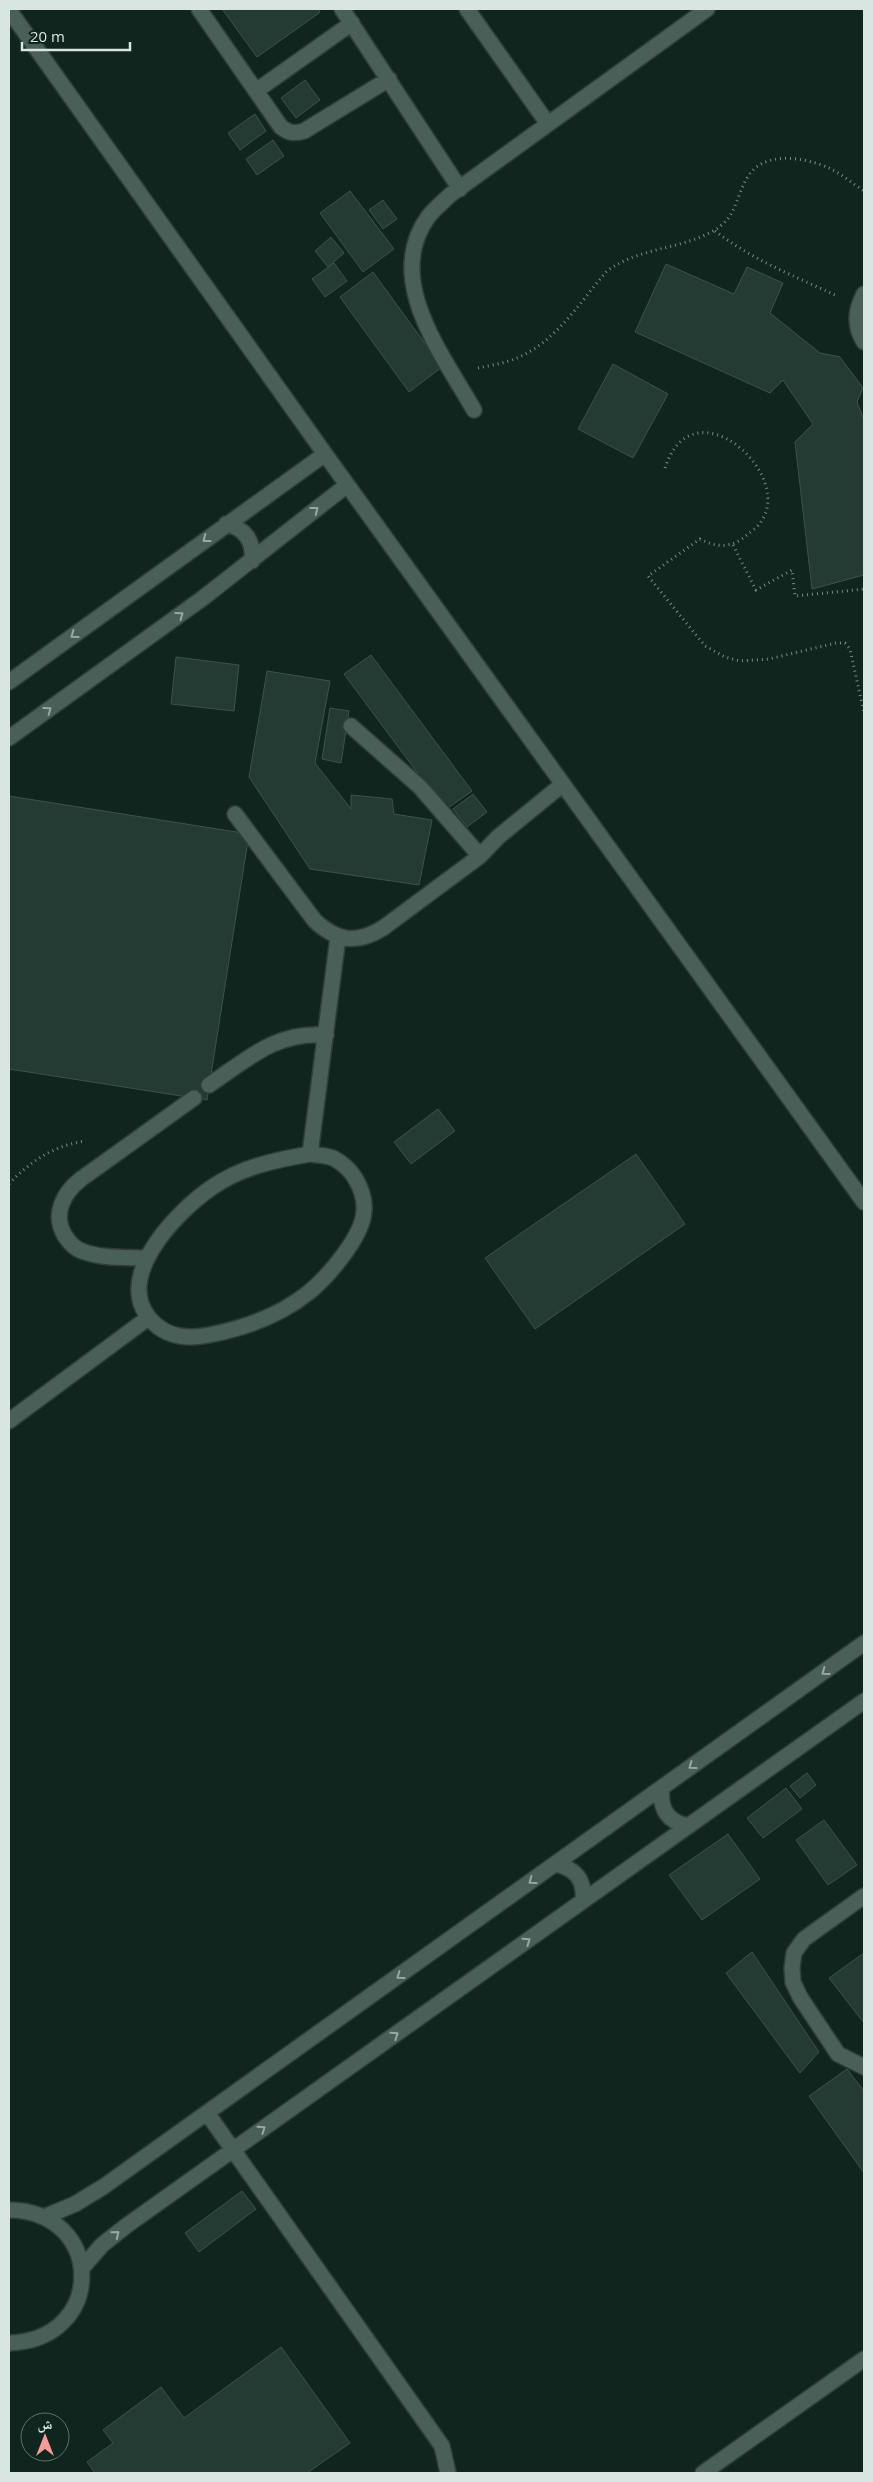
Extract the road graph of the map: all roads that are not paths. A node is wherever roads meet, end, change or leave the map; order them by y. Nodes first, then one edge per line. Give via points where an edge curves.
1 (198, 9) edge
2 (342, 9) edge
3 (467, 9) edge
4 (707, 9) edge
5 (9, 10) edge
6 (352, 23) junction
7 (389, 79) junction
8 (256, 91) junction
9 (548, 124) junction
10 (460, 189) junction
11 (861, 300) edge
12 (864, 342) edge
13 (474, 410) dead end
14 (325, 454) junction
15 (347, 484) junction
16 (226, 524) junction
17 (252, 561) junction
18 (9, 682) edge
19 (352, 726) dead end
20 (9, 738) edge
21 (563, 784) junction
22 (235, 814) dead end
23 (480, 856) junction
24 (338, 937) junction
25 (326, 1035) junction
26 (209, 1085) dead end
27 (194, 1098) dead end
28 (310, 1154) junction
29 (864, 1202) edge
30 (147, 1258) junction
31 (148, 1318) junction
32 (9, 1421) edge
33 (864, 1643) edge
34 (864, 1701) edge
35 (662, 1788) junction
36 (688, 1826) junction
37 (556, 1864) junction
38 (864, 1896) edge
39 (583, 1901) junction
40 (864, 2067) edge
41 (208, 2113) junction
42 (234, 2149) junction
43 (9, 2209) edge
44 (44, 2217) junction
45 (82, 2268) junction
46 (9, 2343) edge
47 (864, 2359) edge
48 (448, 2473) edge
49 (703, 2473) edge

1 - 8 street
2 - 6 street
3 - 9 street
4 - 9 street
5 - 14 street
6 - 7 street
6 - 8 street
7 - 8 street via 296,134 281,127
7 - 10 street
9 - 10 street
10 - 13 street via 428,218 416,241 412,268 414,294 423,319
11 - 12 street via 856,322
14 - 15 street
14 - 16 street
17 -> 15 street
15 - 21 street
16 - 17 street via 236,526 250,540
16 -> 18 street
20 -> 17 street
19 - 23 street via 420,787
21 - 23 street via 498,837
21 - 29 street
22 - 24 street via 315,921
23 - 24 street via 370,936
24 - 25 street
25 - 26 street via 301,1035 274,1042
25 - 28 street
27 - 30 street via 69,1188 62,1201 61,1229 80,1251 94,1255
28 - 30 street via 270,1160 212,1187 186,1207
28 - 31 street via 332,1158 350,1170 362,1189 364,1211 357,1232 336,1264 309,1292 277,1314 240,1329 202,1336 182,1338 164,1332
30 - 31 street via 139,1278 139,1299
31 - 32 street
33 -> 35 street
34 - 36 street
35 - 36 street via 660,1799 669,1818
35 - 37 street
36 - 39 street
37 - 39 street via 575,1872 582,1880
37 -> 41 street
38 - 40 street via 804,1940 794,1952 792,1968 793,1982 800,1996 838,2054
42 -> 39 street
41 - 42 street
41 - 44 street via 89,2196
45 -> 42 street via 114,2235
42 - 48 street via 442,2446
43 - 44 street
44 - 45 street via 66,2233 79,2255
45 - 46 street via 77,2301 63,2324 47,2336 28,2343
47 - 49 street

